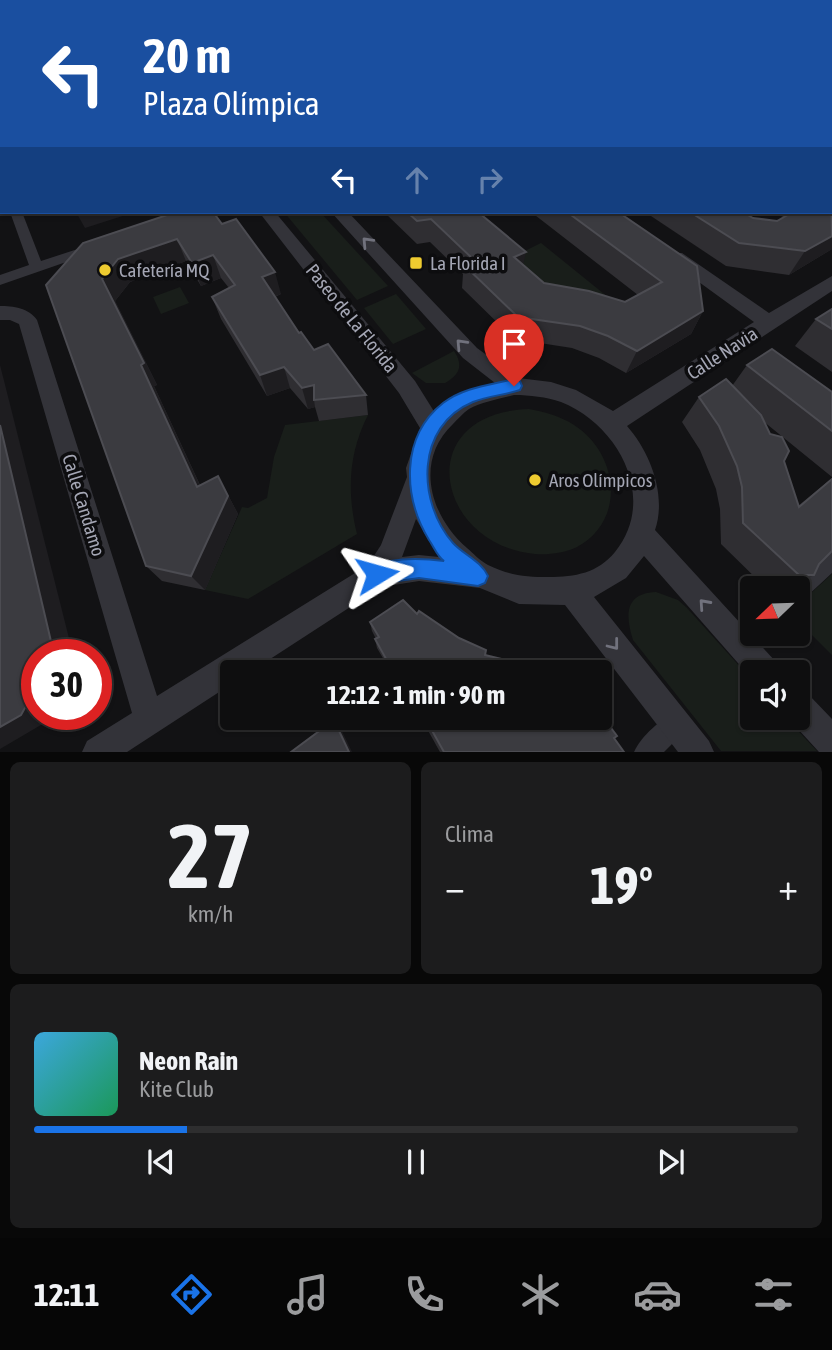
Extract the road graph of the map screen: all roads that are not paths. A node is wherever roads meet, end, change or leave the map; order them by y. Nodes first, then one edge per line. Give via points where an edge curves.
1 (17, 214) edge
2 (269, 214) edge
3 (341, 214) edge
4 (99, 246) edge
5 (666, 250) edge
6 (36, 267) junction
7 (0, 280) edge
8 (832, 282) edge
9 (0, 313) edge
10 (769, 323) junction
11 (514, 386) junction
12 (611, 424) junction
13 (432, 427) junction
14 (417, 481) junction
15 (642, 535) junction
16 (832, 559) edge
17 (377, 574) junction
18 (478, 576) junction
19 (810, 579) edge
20 (572, 591) junction
21 (740, 632) edge
22 (149, 719) junction
23 (810, 719) edge
24 (676, 724) junction
25 (832, 742) edge
26 (98, 751) edge
27 (646, 751) edge
28 (698, 751) edge

1 - 6 street
2 - 13 street, Paseo de La Florida via 407,387
11 -> 3 street via 470,353
4 - 6 street
5 - 10 street
6 - 7 street
8 - 10 street, Calle Navia
9 - 22 street, Calle Candamo via 27,320
10 - 12 street, Calle Navia
11 - 12 street via 559,392 586,404
11 - 13 street via 469,396 448,408
12 - 15 street via 630,446 643,472 648,499
13 - 14 street via 419,456
14 - 17 street via 391,553
14 - 18 street via 426,517 447,551
15 - 20 street via 614,572
21 -> 15 street
16 - 19 street
17 - 18 street via 419,568
17 - 22 street
18 - 20 street via 510,588
20 -> 24 street
22 - 26 street
23 - 25 street
24 - 27 street
24 - 28 street

